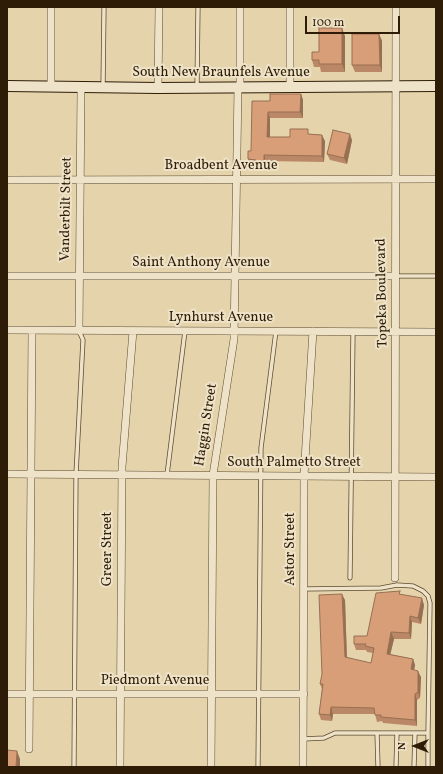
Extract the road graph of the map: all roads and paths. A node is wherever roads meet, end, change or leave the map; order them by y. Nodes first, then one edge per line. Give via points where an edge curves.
1 (51, 7) edge
2 (104, 7) edge
3 (159, 7) edge
4 (198, 7) edge
5 (240, 7) edge
6 (290, 7) edge
7 (396, 7) edge
8 (7, 86) edge
9 (396, 86) junction
10 (436, 86) edge
11 (51, 87) junction
12 (239, 87) junction
13 (290, 87) junction
14 (80, 88) junction
15 (103, 88) junction
16 (158, 88) junction
17 (197, 88) junction
18 (81, 179) junction
19 (395, 179) junction
20 (436, 179) edge
21 (7, 180) edge
22 (237, 180) junction
23 (7, 276) edge
24 (80, 276) junction
25 (234, 276) junction
26 (395, 276) junction
27 (436, 276) edge
28 (7, 330) edge
29 (79, 330) junction
30 (32, 331) junction
31 (133, 331) junction
32 (185, 331) junction
33 (234, 331) junction
34 (276, 331) junction
35 (313, 331) junction
36 (353, 332) junction
37 (397, 332) junction
38 (436, 332) edge
39 (7, 474) edge
40 (31, 474) junction
41 (76, 474) junction
42 (122, 475) junction
43 (167, 475) junction
44 (213, 475) junction
45 (260, 476) junction
46 (304, 476) junction
47 (351, 476) junction
48 (396, 477) junction
49 (436, 477) edge
50 (350, 578) dead end
51 (396, 578) dead end
52 (304, 588) junction
53 (7, 694) edge
54 (29, 694) junction
55 (74, 694) junction
56 (120, 694) junction
57 (212, 694) junction
58 (259, 694) junction
59 (304, 694) junction
60 (377, 733) junction
61 (397, 733) junction
62 (415, 733) junction
63 (428, 733) junction
64 (303, 739) junction
65 (29, 749) dead end
66 (74, 767) edge
67 (120, 767) edge
68 (211, 767) edge
69 (258, 767) edge
70 (303, 767) edge
71 (378, 767) edge
72 (396, 767) edge
73 (414, 767) edge
74 (428, 767) edge

1 - 11 street
2 - 15 lane
3 - 16 street
4 - 17 lane
5 - 12 street, Haggin Street
6 - 13 street
7 - 9 street, Topeka Boulevard
8 - 11 main road, South New Braunfels Avenue
9 - 10 main road, South New Braunfels Avenue
9 - 13 main road, South New Braunfels Avenue
9 - 19 street, Topeka Boulevard
11 - 14 main road, South New Braunfels Avenue
12 - 13 main road, South New Braunfels Avenue
12 - 17 main road, South New Braunfels Avenue
12 - 22 street, Haggin Street
14 - 15 main road, South New Braunfels Avenue
14 - 18 street, Vanderbilt Street
15 - 16 main road, South New Braunfels Avenue
16 - 17 main road, South New Braunfels Avenue
18 - 21 street, Broadbent Avenue
18 - 22 street, Broadbent Avenue
18 - 24 street, Vanderbilt Street
19 - 20 street, Broadbent Avenue
19 - 22 street, Broadbent Avenue
19 - 26 street, Topeka Boulevard
22 - 25 street, Haggin Street
23 - 24 street, Saint Anthony Avenue
24 - 25 street, Saint Anthony Avenue
24 - 29 street, Vanderbilt Street
25 - 26 street, Saint Anthony Avenue
25 - 33 street, Haggin Street
26 - 27 lane
26 - 37 street, Topeka Boulevard
28 - 30 street, Lynhurst Avenue
29 - 30 street, Lynhurst Avenue
29 - 31 street, Lynhurst Avenue
29 - 41 lane via 82,340
30 - 40 street
31 - 32 street, Lynhurst Avenue
31 - 42 street, Greer Street
32 - 33 street, Lynhurst Avenue
32 - 43 lane
33 - 34 street, Lynhurst Avenue
33 - 44 street, Haggin Street
34 - 35 street, Lynhurst Avenue
34 - 45 lane via 261,448
35 - 36 street, Lynhurst Avenue
35 - 46 street, Astor Street
36 - 37 street, Lynhurst Avenue
36 - 47 lane
37 - 38 street, Lynhurst Avenue
37 - 48 street, Topeka Boulevard
39 - 40 street, South Palmetto Street
40 - 41 street, South Palmetto Street
40 - 54 street
41 - 42 street, South Palmetto Street
41 - 55 lane
42 - 43 street, South Palmetto Street
42 - 56 street, Greer Street
43 - 44 street, South Palmetto Street
44 - 45 street, South Palmetto Street
44 - 57 street, Haggin Street
45 - 46 street, South Palmetto Street
45 - 58 lane
46 - 47 street, South Palmetto Street
46 - 52 street, Astor Street
47 - 48 street, South Palmetto Street
47 - 50 lane
48 - 49 street, South Palmetto Street
48 - 51 street, Topeka Boulevard
52 - 59 street, Astor Street
52 - 63 lane via 413,586 428,596
53 - 54 street, Piedmont Avenue
54 - 55 street, Piedmont Avenue
54 - 65 street
55 - 56 street, Piedmont Avenue
55 - 66 lane
56 - 57 street, Piedmont Avenue
56 - 67 street, Greer Street
57 - 58 street, Piedmont Avenue
57 - 68 street, Haggin Street
58 - 59 street, Piedmont Avenue
58 - 69 lane
59 - 64 street, Astor Street
60 - 61 lane
60 - 64 lane via 335,733 324,738
60 - 71 lane
61 - 62 lane
61 - 72 lane
62 - 63 lane
62 - 73 lane
63 - 74 lane
64 - 70 street, Astor Street

